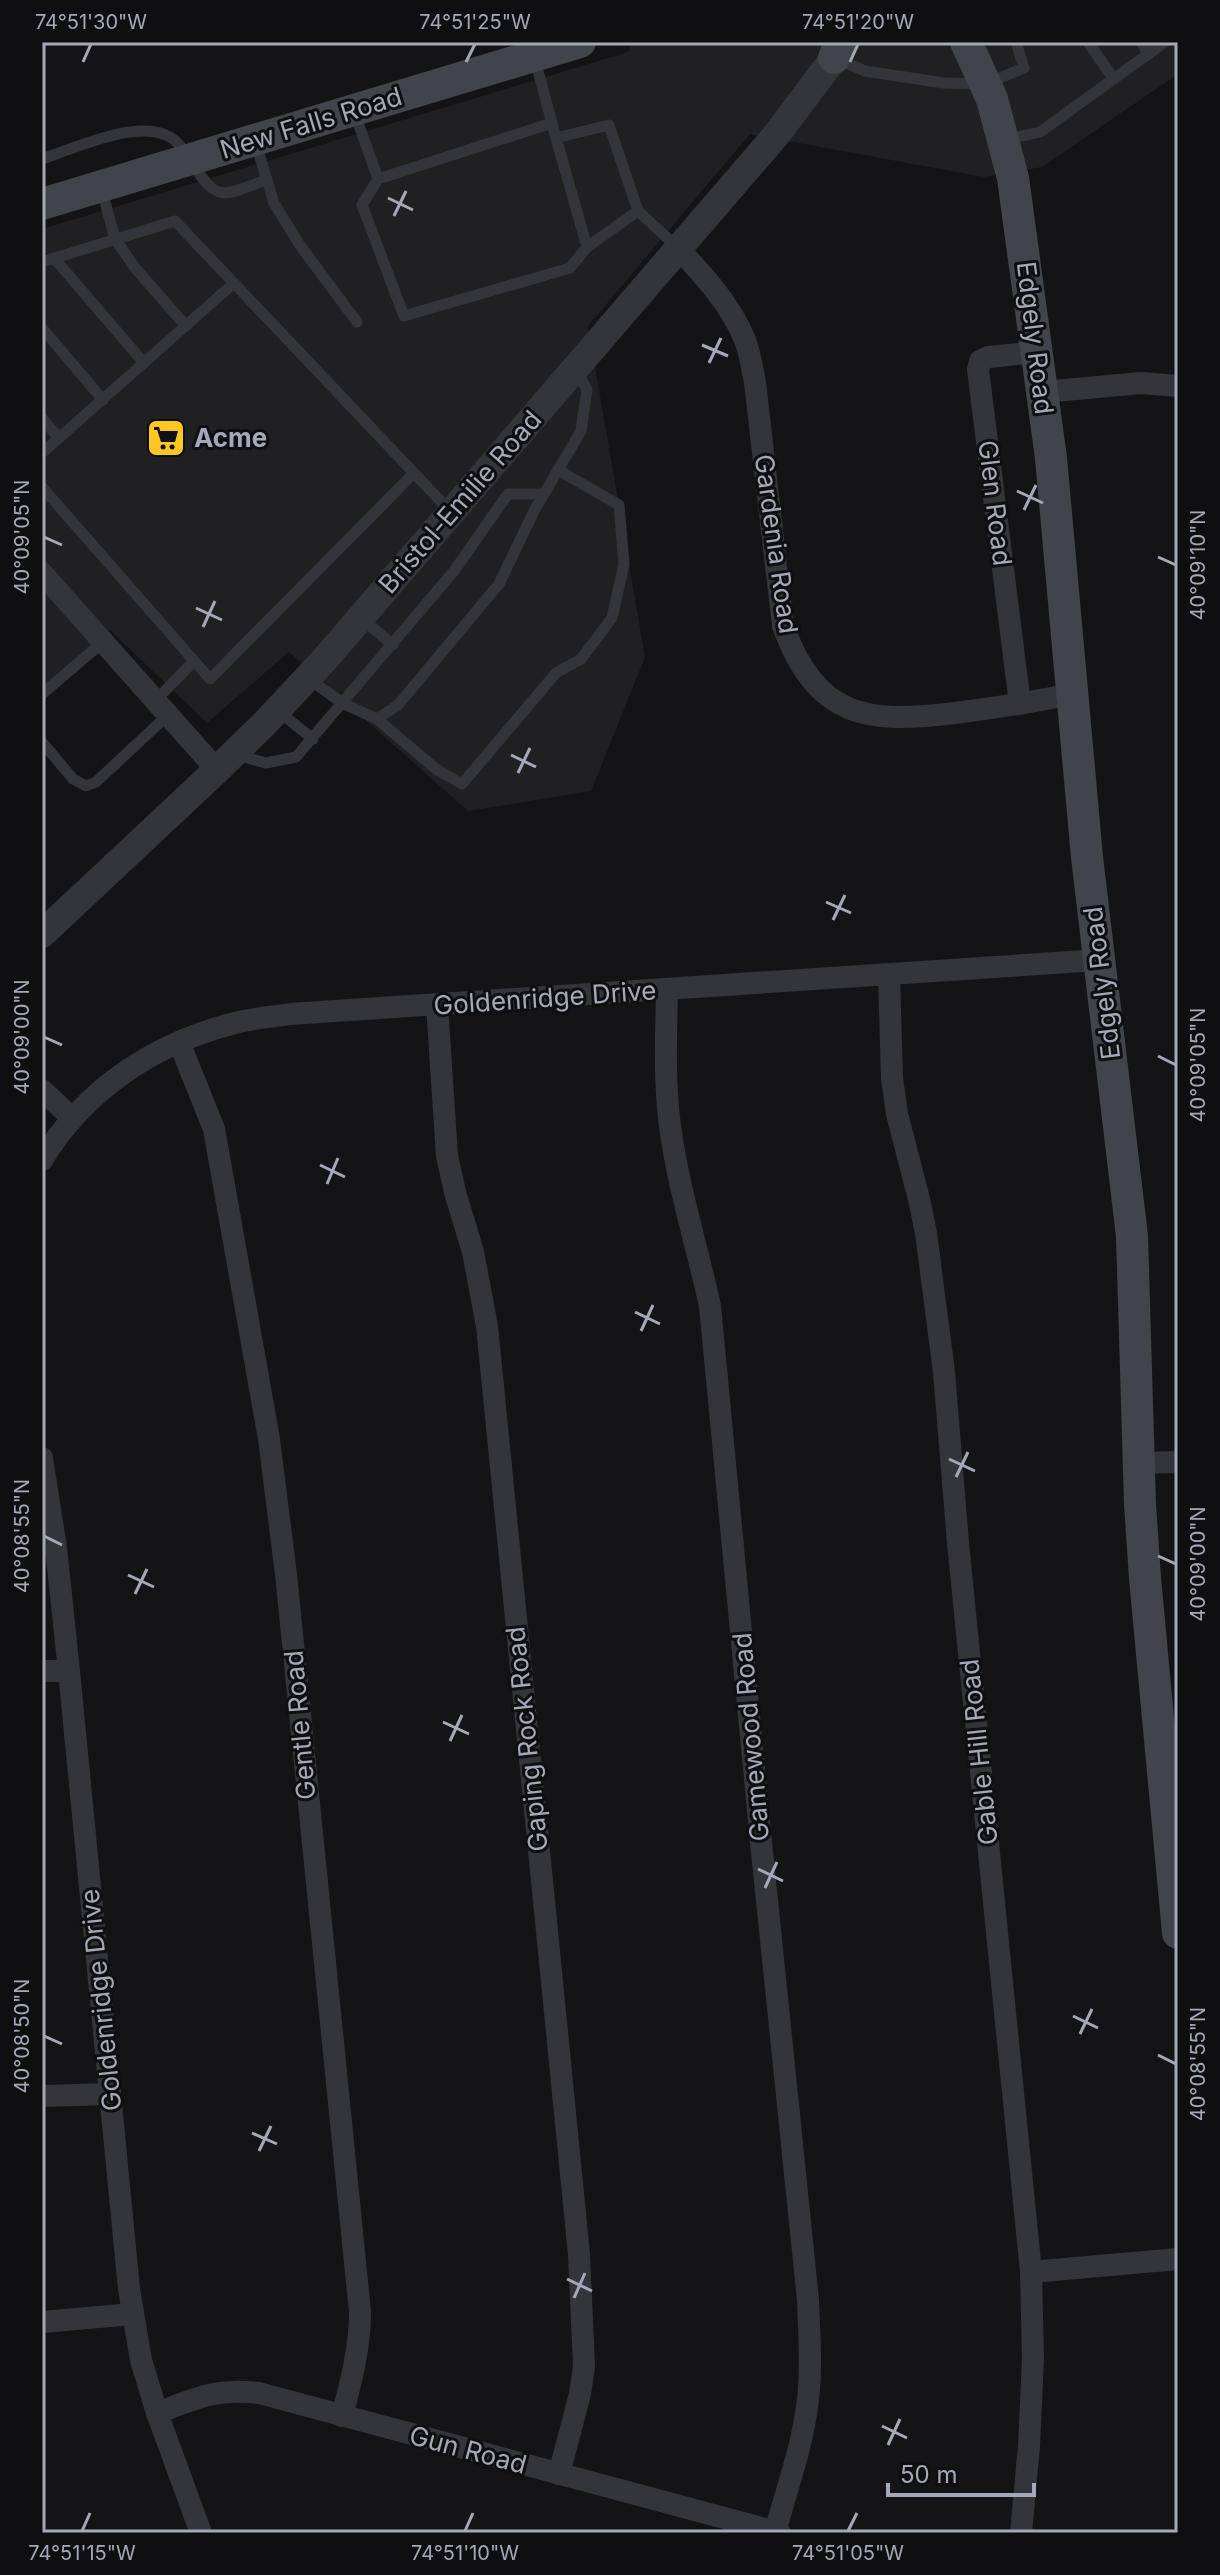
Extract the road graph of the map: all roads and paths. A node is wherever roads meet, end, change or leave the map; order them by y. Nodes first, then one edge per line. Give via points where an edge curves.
1 (580, 42) edge
2 (966, 42) edge
3 (1016, 42) edge
4 (1141, 42) edge
5 (1165, 42) edge
6 (1087, 43) edge
7 (840, 47) edge
8 (1149, 54) junction
9 (534, 56) junction
10 (1114, 79) junction
11 (985, 84) junction
12 (354, 111) junction
13 (552, 123) junction
14 (556, 138) junction
15 (255, 140) junction
16 (1004, 140) junction
17 (42, 159) edge
18 (192, 159) junction
19 (378, 179) junction
20 (267, 180) junction
21 (101, 187) junction
22 (42, 204) edge
23 (638, 211) junction
24 (115, 239) junction
25 (587, 247) junction
26 (679, 249) junction
27 (54, 258) junction
28 (42, 262) edge
29 (234, 283) junction
30 (357, 322) dead end
31 (186, 326) junction
32 (42, 328) edge
33 (1038, 352) junction
34 (144, 363) junction
35 (575, 369) junction
36 (1178, 386) edge
37 (1043, 392) junction
38 (103, 400) junction
39 (42, 418) edge
40 (59, 438) junction
41 (42, 453) edge
42 (558, 470) junction
43 (414, 473) junction
44 (42, 487) edge
45 (544, 494) junction
46 (452, 512) junction
47 (42, 573) edge
48 (361, 618) junction
49 (103, 642) junction
50 (393, 645) junction
51 (194, 661) junction
52 (308, 677) junction
53 (42, 694) edge
54 (1072, 694) junction
55 (342, 703) junction
56 (1020, 704) junction
57 (162, 708) junction
58 (277, 710) junction
59 (377, 719) junction
60 (313, 739) junction
61 (42, 742) edge
62 (226, 762) junction
63 (42, 934) edge
64 (1099, 960) junction
65 (889, 975) junction
66 (667, 990) junction
67 (437, 1005) junction
68 (179, 1042) junction
69 (42, 1090) edge
70 (72, 1118) junction
71 (42, 1160) edge
72 (42, 1458) edge
73 (1178, 1462) edge
74 (1139, 1463) junction
75 (42, 1671) edge
76 (69, 1671) junction
77 (1178, 1933) edge
78 (110, 2094) junction
79 (42, 2096) edge
80 (1178, 2259) edge
81 (1031, 2272) junction
82 (133, 2314) junction
83 (42, 2322) edge
84 (157, 2413) junction
85 (342, 2416) junction
86 (559, 2474) junction
87 (777, 2532) edge
88 (201, 2533) edge
89 (1021, 2533) edge

1 - 9 main road, New Falls Road
2 - 11 main road, Edgely Road
3 - 11 lane via 1024,68
4 - 8 lane
5 - 8 lane
6 - 10 lane
7 - 11 lane via 865,71
7 - 26 street, Bristol-Emilie Road via 777,134
8 - 10 lane
9 - 12 main road, New Falls Road
9 - 13 lane
10 - 16 lane via 1040,132
11 - 16 main road, Edgely Road
12 - 15 main road, New Falls Road
12 - 19 lane
13 - 14 lane
13 - 19 lane
14 - 23 lane via 609,125
14 - 25 lane
15 - 18 main road, New Falls Road
15 - 20 lane
16 - 33 main road, Edgely Road
17 - 18 lane via 118,134 146,131 168,136
18 - 20 lane via 214,190 227,193
18 - 21 main road, New Falls Road
19 - 25 lane via 362,205 404,316 570,268
20 - 30 lane via 274,203 299,244
21 - 22 main road, New Falls Road
21 - 24 lane
23 - 25 lane
23 - 26 lane
24 - 27 lane
24 - 29 lane via 175,221
24 - 31 lane
26 - 35 street, Bristol-Emilie Road
26 - 56 street, Gardenia Road via 735,318 746,343 783,626 809,678 840,704 880,717
27 - 28 lane
27 - 34 lane
29 - 31 lane
29 - 43 lane
31 - 34 lane
32 - 38 lane
33 - 37 main road, Edgely Road
33 - 56 street, Glen Road via 988,357 978,370
34 - 38 lane
35 - 42 lane via 587,389 581,431
35 - 46 street, Bristol-Emilie Road
36 - 37 street via 1141,383
37 - 54 main road, Edgely Road
38 - 40 lane
39 - 40 lane
40 - 41 lane
42 - 45 lane
42 - 59 lane via 619,505 624,564 612,618 581,659 556,673 462,784
43 - 46 lane
43 - 51 lane via 210,679
44 - 51 lane
45 - 50 lane via 508,494
45 - 59 lane via 499,584 398,705
46 - 48 street, Bristol-Emilie Road
47 - 49 street
48 - 50 lane
48 - 52 street, Bristol-Emilie Road
49 - 53 lane
49 - 57 street
50 - 55 lane
51 - 57 lane
52 - 55 lane
52 - 58 street, Bristol-Emilie Road
54 - 56 street, Gardenia Road
54 - 64 main road, Edgely Road
55 - 59 lane
55 - 60 lane
57 - 61 lane via 96,782 86,786 73,779
57 - 62 street
58 - 60 lane
58 - 62 street, Bristol-Emilie Road
60 - 62 lane via 296,757
62 - 63 street, Bristol-Emilie Road
64 - 65 street, Goldenridge Drive
64 - 74 main road, Edgely Road via 1132,1236
65 - 66 street, Goldenridge Drive
65 - 81 street, Gable Hill Road via 897,1114 926,1233 944,1372
66 - 67 street, Goldenridge Drive
66 - 87 street, Gamewood Road via 670,1128 710,1306 808,2300 808,2402
67 - 68 street, Goldenridge Drive via 290,1014 238,1022
67 - 86 street, Gaping Rock Road via 447,1156 487,1326 579,2254 584,2366
68 - 70 street, Goldenridge Drive via 107,1083
68 - 85 street, Gentle Road via 208,1110 224,1174 286,1574 360,2312
69 - 70 street
70 - 71 street, Goldenridge Drive
72 - 76 street, Goldenridge Drive
73 - 74 street
74 - 77 main road, Edgely Road
75 - 76 street
76 - 78 street, Goldenridge Drive
78 - 79 street
78 - 82 street, Goldenridge Drive
80 - 81 street
81 - 89 street, Gable Hill Road via 1033,2359
82 - 83 street
82 - 84 street, Goldenridge Drive
84 - 85 street, Gun Road via 205,2394 237,2391
84 - 88 street, Goldenridge Drive
85 - 86 street, Gun Road
86 - 87 street, Gun Road

